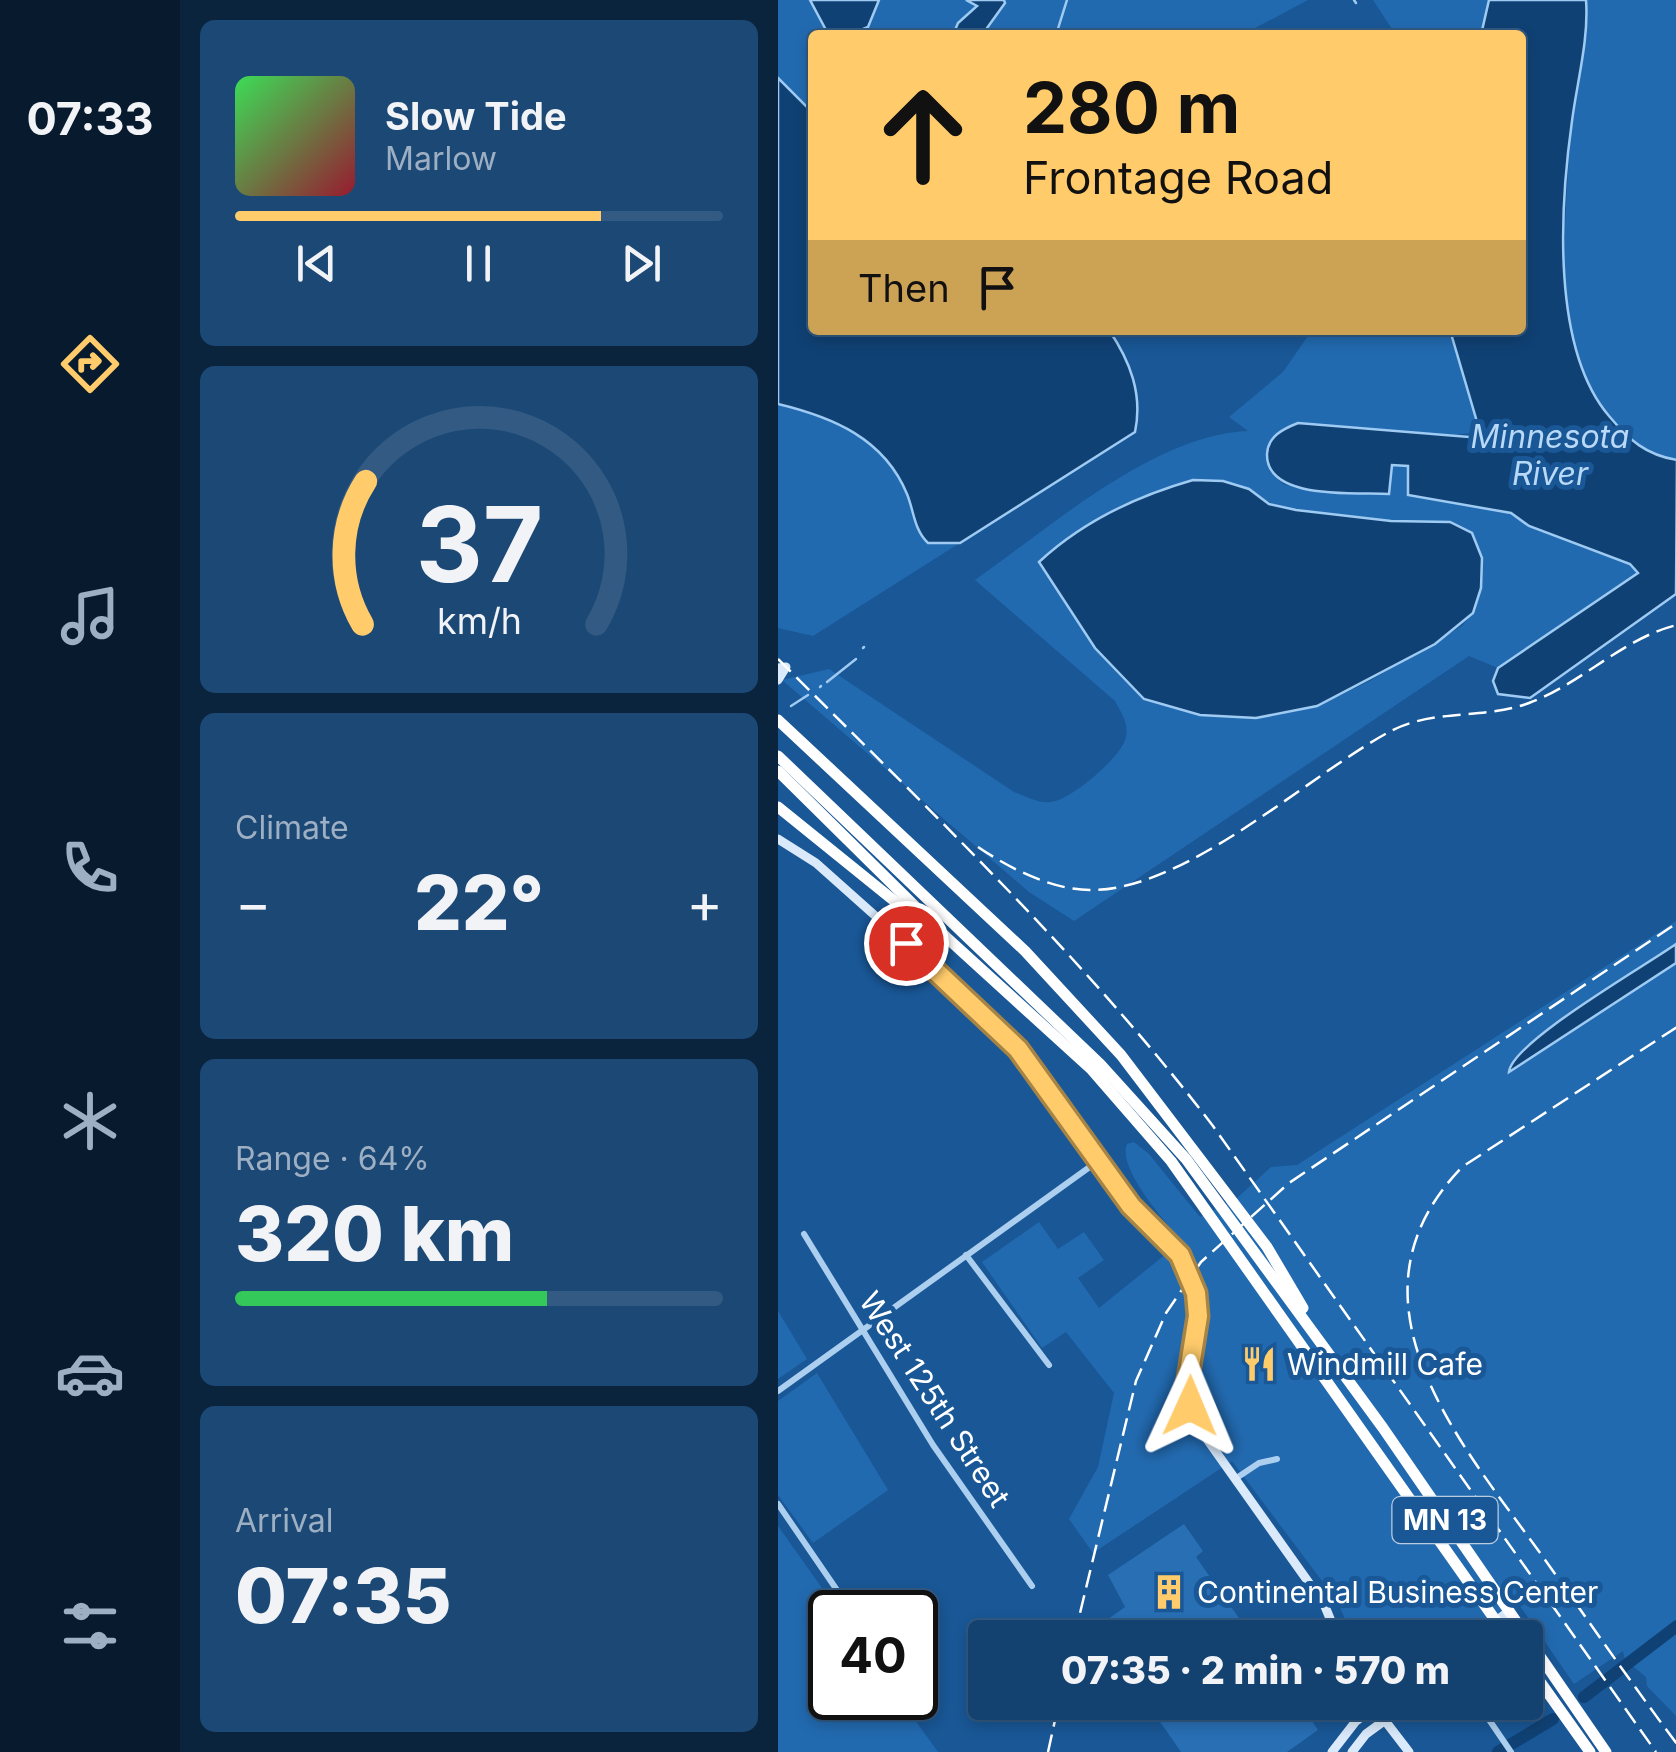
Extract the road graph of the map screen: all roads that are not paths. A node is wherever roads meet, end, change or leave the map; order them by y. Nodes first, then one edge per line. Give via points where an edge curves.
1 (778, 668) edge
2 (778, 680) edge
3 (778, 720) edge
4 (778, 756) edge
5 (778, 771) edge
6 (778, 807) edge
7 (778, 839) edge
8 (975, 963) junction
9 (1100, 1160) junction
10 (804, 1234) dead end
11 (966, 1255) junction
12 (862, 1329) junction
13 (1322, 1343) junction
14 (1048, 1365) dead end
15 (778, 1391) edge
16 (1278, 1459) dead end
17 (1236, 1480) junction
18 (778, 1504) edge
19 (1032, 1586) dead end
20 (837, 1590) edge
21 (1509, 1611) junction
22 (1331, 1620) edge
23 (1495, 1620) edge
24 (1497, 1620) edge
25 (1515, 1620) edge
26 (1543, 1661) edge
27 (1543, 1686) edge
28 (1357, 1720) edge
29 (1384, 1720) joint
30 (1490, 1720) edge
31 (1332, 1752) edge
32 (1352, 1752) edge
33 (1409, 1752) edge
34 (1511, 1752) edge
35 (1590, 1752) edge
36 (1606, 1752) edge

1 - 2 street via 786,667
3 - 13 highway via 1025,950 1121,1054 1275,1258
4 - 13 highway, MN 13 via 1135,1100
5 - 8 highway, MN 13
6 - 8 highway
7 - 9 street via 816,863 991,1019
8 - 23 highway, MN 13 via 1090,1069 1171,1161
9 - 11 street
9 - 17 street via 1189,1272 1198,1316 1190,1406
10 - 12 street, West 125th Street
11 - 12 street
11 - 14 street
12 - 15 street
12 - 19 street, West 125th Street via 932,1444
13 - 21 highway, MN 13
16 - 17 street
17 - 22 street
18 - 20 street
21 - 24 street
21 - 25 highway, MN 13
26 - 36 highway, MN 13
27 - 35 highway
28 - 31 street
29 - 32 street
29 - 33 street
30 - 34 street

